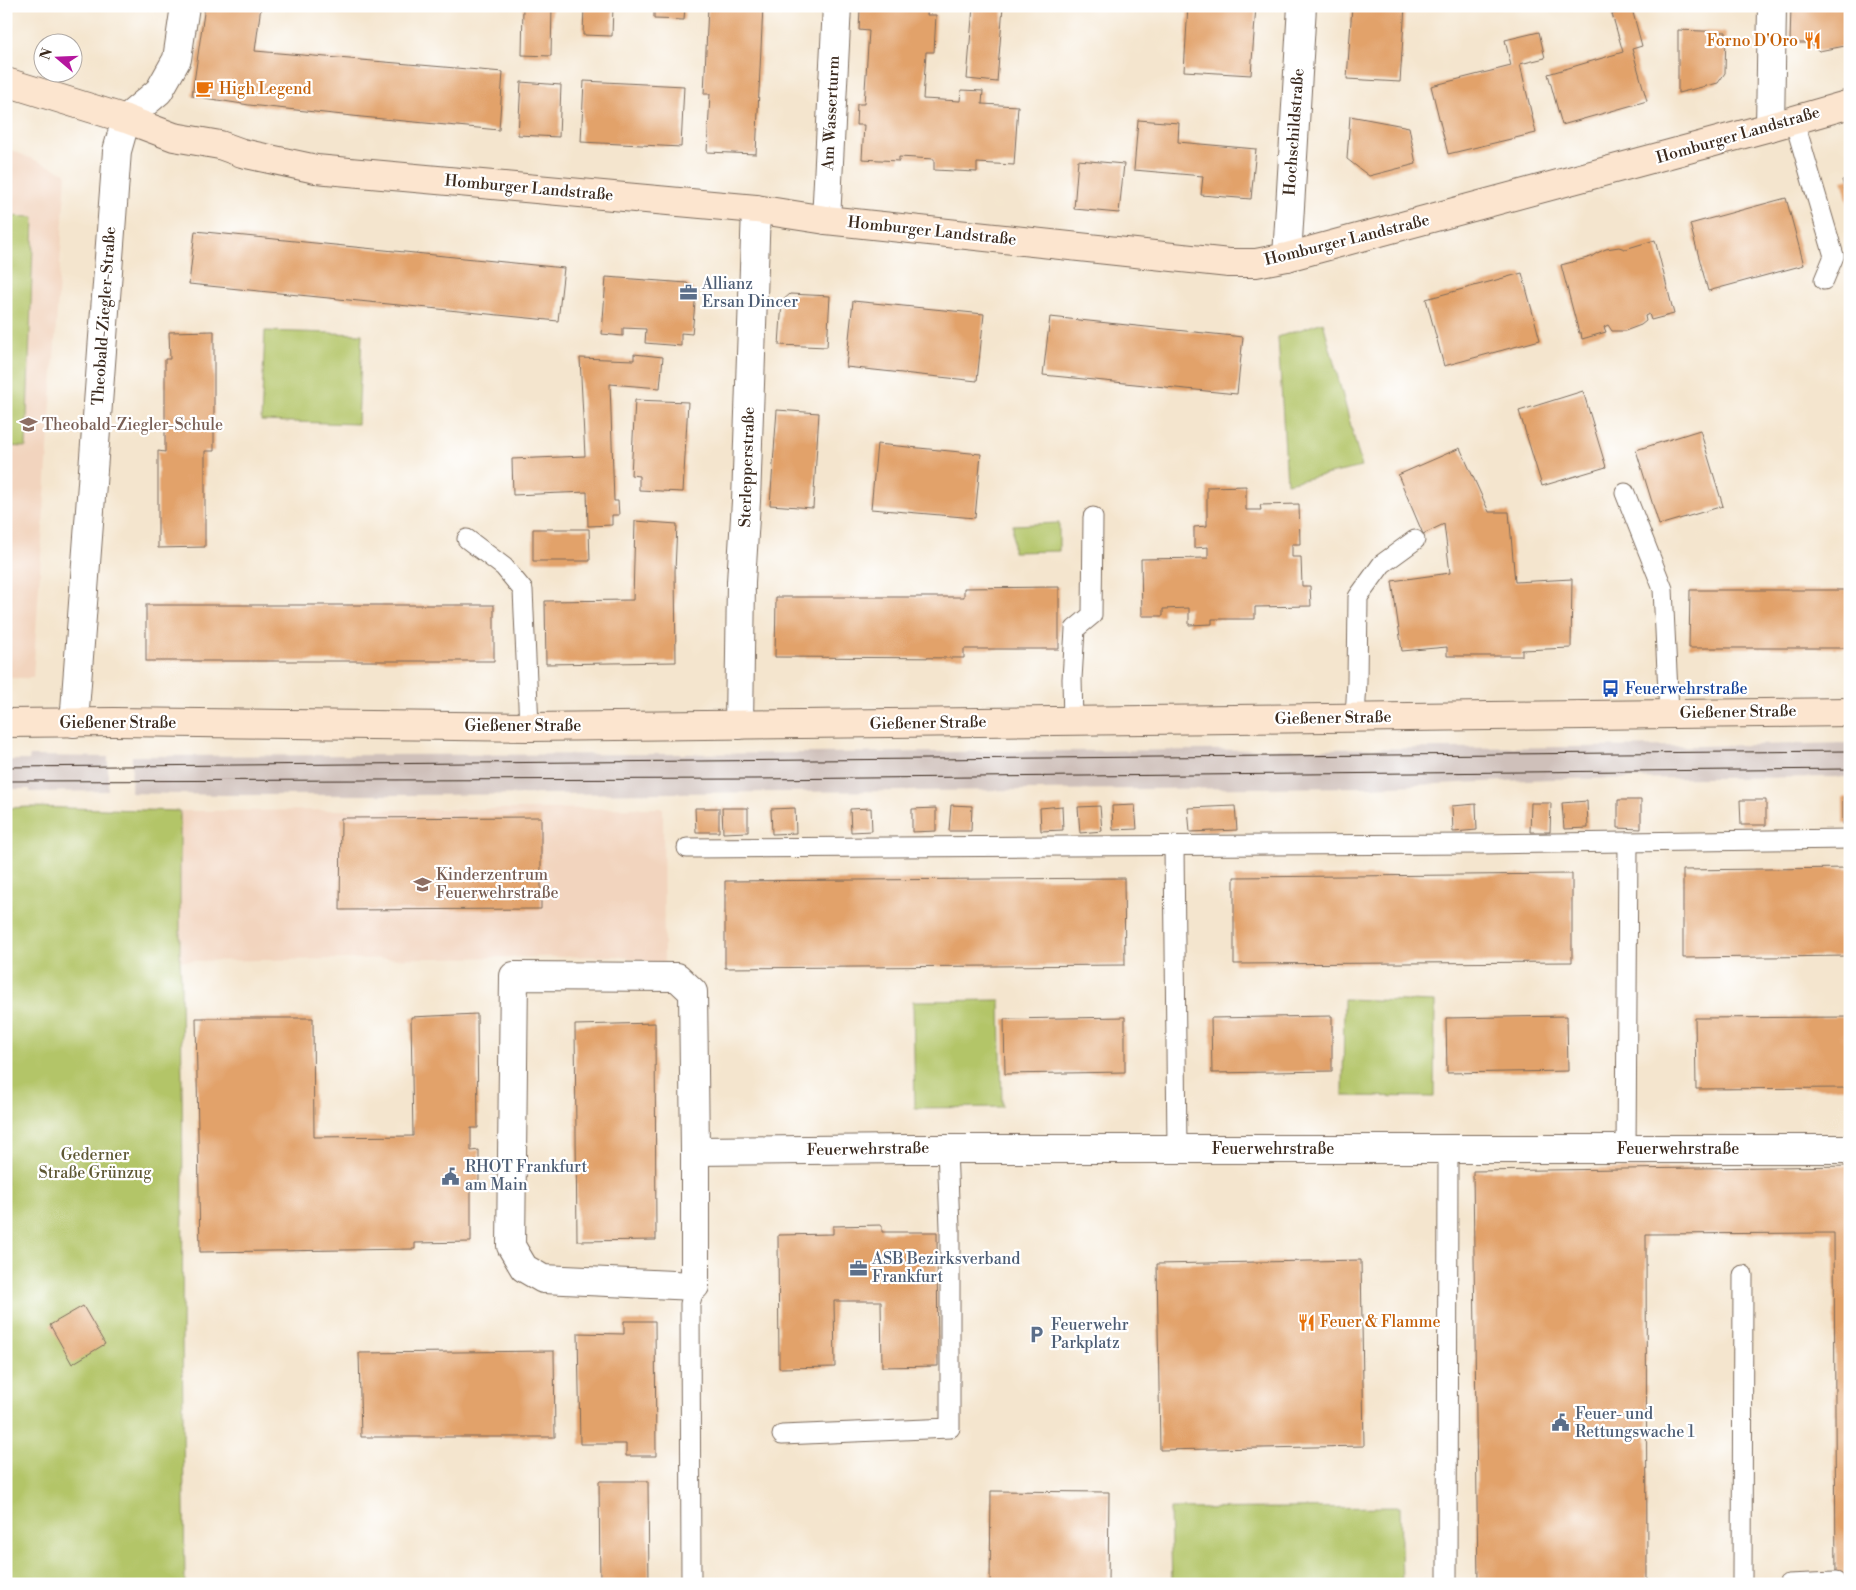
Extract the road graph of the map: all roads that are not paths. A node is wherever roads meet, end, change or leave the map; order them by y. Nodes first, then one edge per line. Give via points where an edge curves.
1 (185, 6) edge
2 (837, 6) edge
3 (1302, 6) edge
4 (1772, 6) edge
5 (6, 82) edge
6 (1850, 104) edge
7 (126, 120) junction
8 (1782, 124) junction
9 (756, 209) junction
10 (826, 220) junction
11 (1287, 257) junction
12 (1824, 280) dead end
13 (1624, 493) dead end
14 (1093, 517) dead end
15 (467, 539) dead end
16 (1415, 540) dead end
17 (1850, 712) edge
18 (1669, 713) junction
19 (1355, 718) junction
20 (1073, 721) junction
21 (6, 723) edge
22 (74, 723) junction
23 (739, 725) junction
24 (529, 727) junction
25 (1850, 839) edge
26 (1628, 842) junction
27 (1174, 845) junction
28 (687, 848) dead end
29 (947, 1148) junction
30 (1177, 1149) junction
31 (1448, 1149) junction
32 (1626, 1149) junction
33 (1850, 1149) edge
34 (695, 1151) junction
35 (1743, 1275) dead end
36 (695, 1286) junction
37 (782, 1435) dead end
38 (1836, 1582) dead end
39 (690, 1584) edge
40 (1447, 1584) edge
41 (1742, 1584) edge
42 (1788, 1584) edge

1 - 7 street via 177,59 159,91
2 - 10 street, Am Wasserturm
3 - 11 street, Hochschildstraße
4 - 8 street
5 - 7 street, Homburger Landstraße
6 - 8 street, Homburger Landstraße
7 - 9 street, Homburger Landstraße via 174,137 316,169
7 - 22 street, Theobald-Ziegler-Straße via 116,161
8 - 11 street, Homburger Landstraße
8 - 12 lane via 1834,256
9 - 10 street, Homburger Landstraße
9 - 23 street, Sterlepperstraße via 741,582
10 - 11 street, Homburger Landstraße via 1229,263 1256,263
13 - 18 lane via 1663,589
14 - 20 lane via 1092,615 1075,629
15 - 24 lane via 504,567 523,590
16 - 19 lane via 1382,564 1358,596
17 - 18 street, Gießener Straße
18 - 19 street, Gießener Straße
19 - 20 street, Gießener Straße
20 - 23 street, Gießener Straße
21 - 22 street, Gießener Straße
22 - 24 street, Gießener Straße
23 - 24 street, Gießener Straße
25 - 26 lane
26 - 27 lane
26 - 32 lane
27 - 28 lane
27 - 30 lane
29 - 30 street, Feuerwehrstraße
29 - 34 street, Feuerwehrstraße
29 - 37 lane via 950,1428
30 - 31 street, Feuerwehrstraße
31 - 32 street, Feuerwehrstraße
31 - 40 lane
32 - 33 street, Feuerwehrstraße
34 - 36 street
34 - 36 street via 693,992 677,977 514,976 511,1246 524,1268 543,1279
35 - 41 lane
36 - 39 lane via 690,1304
38 - 42 lane

